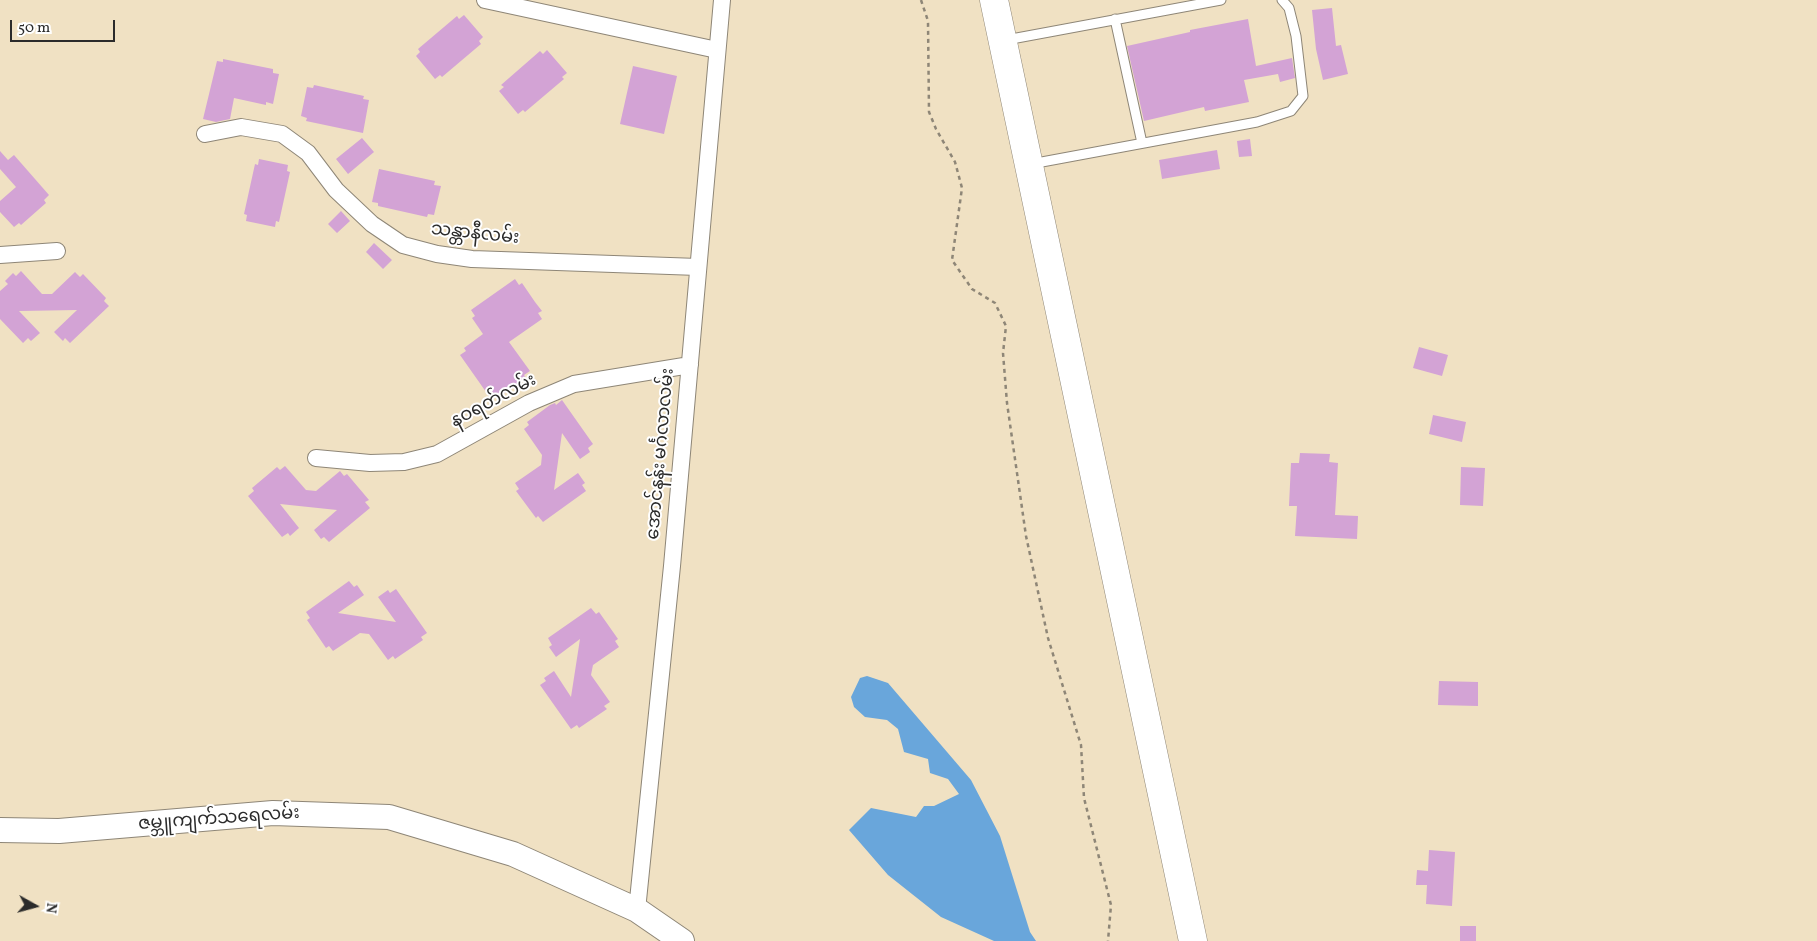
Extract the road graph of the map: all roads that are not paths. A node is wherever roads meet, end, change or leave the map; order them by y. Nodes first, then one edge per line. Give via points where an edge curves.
1 (485, 0) edge
2 (722, 0) edge
3 (994, 0) edge
4 (1221, 0) edge
5 (1282, 0) edge
6 (1114, 19) junction
7 (1003, 41) junction
8 (717, 50) junction
9 (205, 134) dead end
10 (1142, 143) junction
11 (1029, 164) junction
12 (57, 251) dead end
13 (0, 256) edge
14 (698, 267) junction
15 (690, 365) junction
16 (316, 458) dead end
17 (0, 830) edge
18 (637, 910) junction
19 (682, 941) edge
20 (1193, 941) edge

1 - 8 street
2 - 8 street, အောင်နန်း မင်္ဂလာလမ်း
3 - 7 highway
4 - 6 lane
5 - 10 lane via 1290,8 1303,96 1292,111 1256,122
6 - 7 lane
6 - 10 lane
7 - 11 highway
8 - 14 street, အောင်နန်း မင်္ဂလာလမ်း
9 - 14 street, သန္တာနီလမ်း via 240,127 282,134 308,153 336,190 372,224 403,245 472,259
10 - 11 lane
11 - 20 highway
12 - 13 street
14 - 15 street, အောင်နန်း မင်္ဂလာလမ်း
15 - 16 street, နဝရတ်လမ်း via 574,384 529,403 437,454 404,462 370,463
15 - 18 street, အောင်နန်း မင်္ဂလာလမ်း
17 - 18 main road, ဇမ္ဘူကျက်သရေလမ်း via 59,831 273,813 389,818 513,854
18 - 19 main road, ဇမ္ဘူကျက်သရေလမ်း

